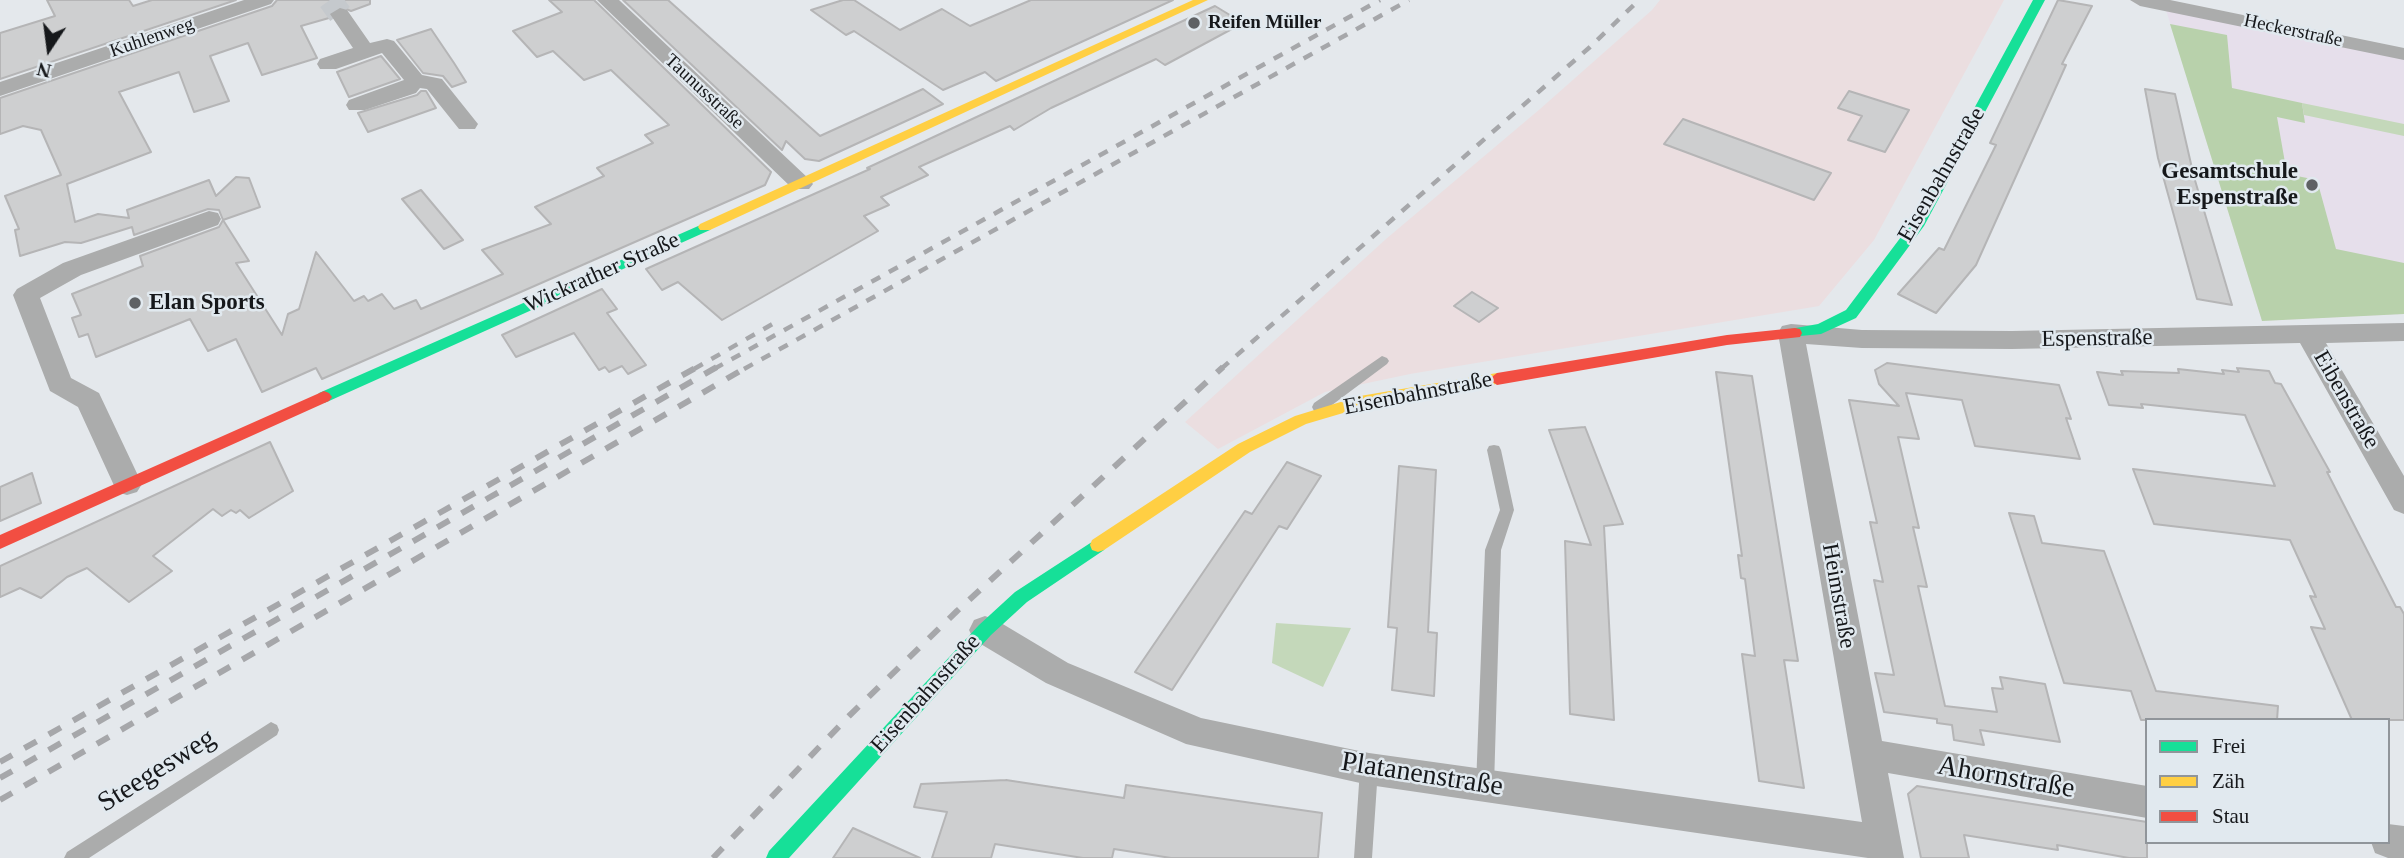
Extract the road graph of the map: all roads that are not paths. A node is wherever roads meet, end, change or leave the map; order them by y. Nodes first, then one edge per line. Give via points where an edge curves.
1 (264, 0) edge
2 (607, 0) edge
3 (1202, 0) edge
4 (2039, 0) edge
5 (2140, 0) edge
6 (340, 14) tunnel mouth
7 (365, 51) junction
8 (2404, 54) edge
9 (328, 64) dead end
10 (415, 80) junction
11 (0, 89) edge
12 (357, 105) dead end
13 (467, 124) dead end
14 (801, 184) junction
15 (209, 219) dead end
16 (2404, 332) edge
17 (1791, 333) junction
18 (2308, 335) junction
19 (1382, 360) dead end
20 (1301, 420) junction
21 (1494, 450) dead end
22 (127, 484) junction
23 (2404, 502) edge
24 (0, 542) edge
25 (985, 630) junction
26 (271, 730) dead end
27 (1866, 754) junction
28 (1369, 769) junction
29 (1485, 786) junction
30 (2145, 802) edge
31 (1884, 850) edge
32 (73, 858) edge
33 (776, 858) edge
34 (1363, 858) edge

1 - 11 street, Kuhlenweg
2 - 14 street, Taunusstraße
3 - 14 street, Wickrather Straße
4 - 17 street, Eisenbahnstraße via 1919,223 1852,314 1821,329
5 - 8 street, Heckerstraße
6 - 7 street
7 - 9 street
7 - 10 street via 387,45
10 - 12 street via 408,88
10 - 13 street via 434,84
14 - 22 street, Wickrather Straße
15 - 22 street via 72,270 26,296 60,384 89,400
16 - 18 street, Espenstraße
17 - 18 street, Espenstraße via 1863,339 1998,340
17 - 20 street, Eisenbahnstraße via 1360,402
17 - 27 street, Heimstraße
18 - 23 street, Eibenstraße
19 - 20 lane
20 - 25 street, Eisenbahnstraße via 1244,448 1146,512 1021,597
21 - 29 lane via 1507,510 1493,550
22 - 24 street, Wickrather Straße
25 - 28 street, Platanenstraße via 1056,673 1198,733
25 - 33 street, Eisenbahnstraße
26 - 32 lane, Steegesweg
27 - 30 street, Ahornstraße
27 - 31 street, Heimstraße
28 - 29 street, Platanenstraße
28 - 34 lane
29 - 31 street, Platanenstraße

